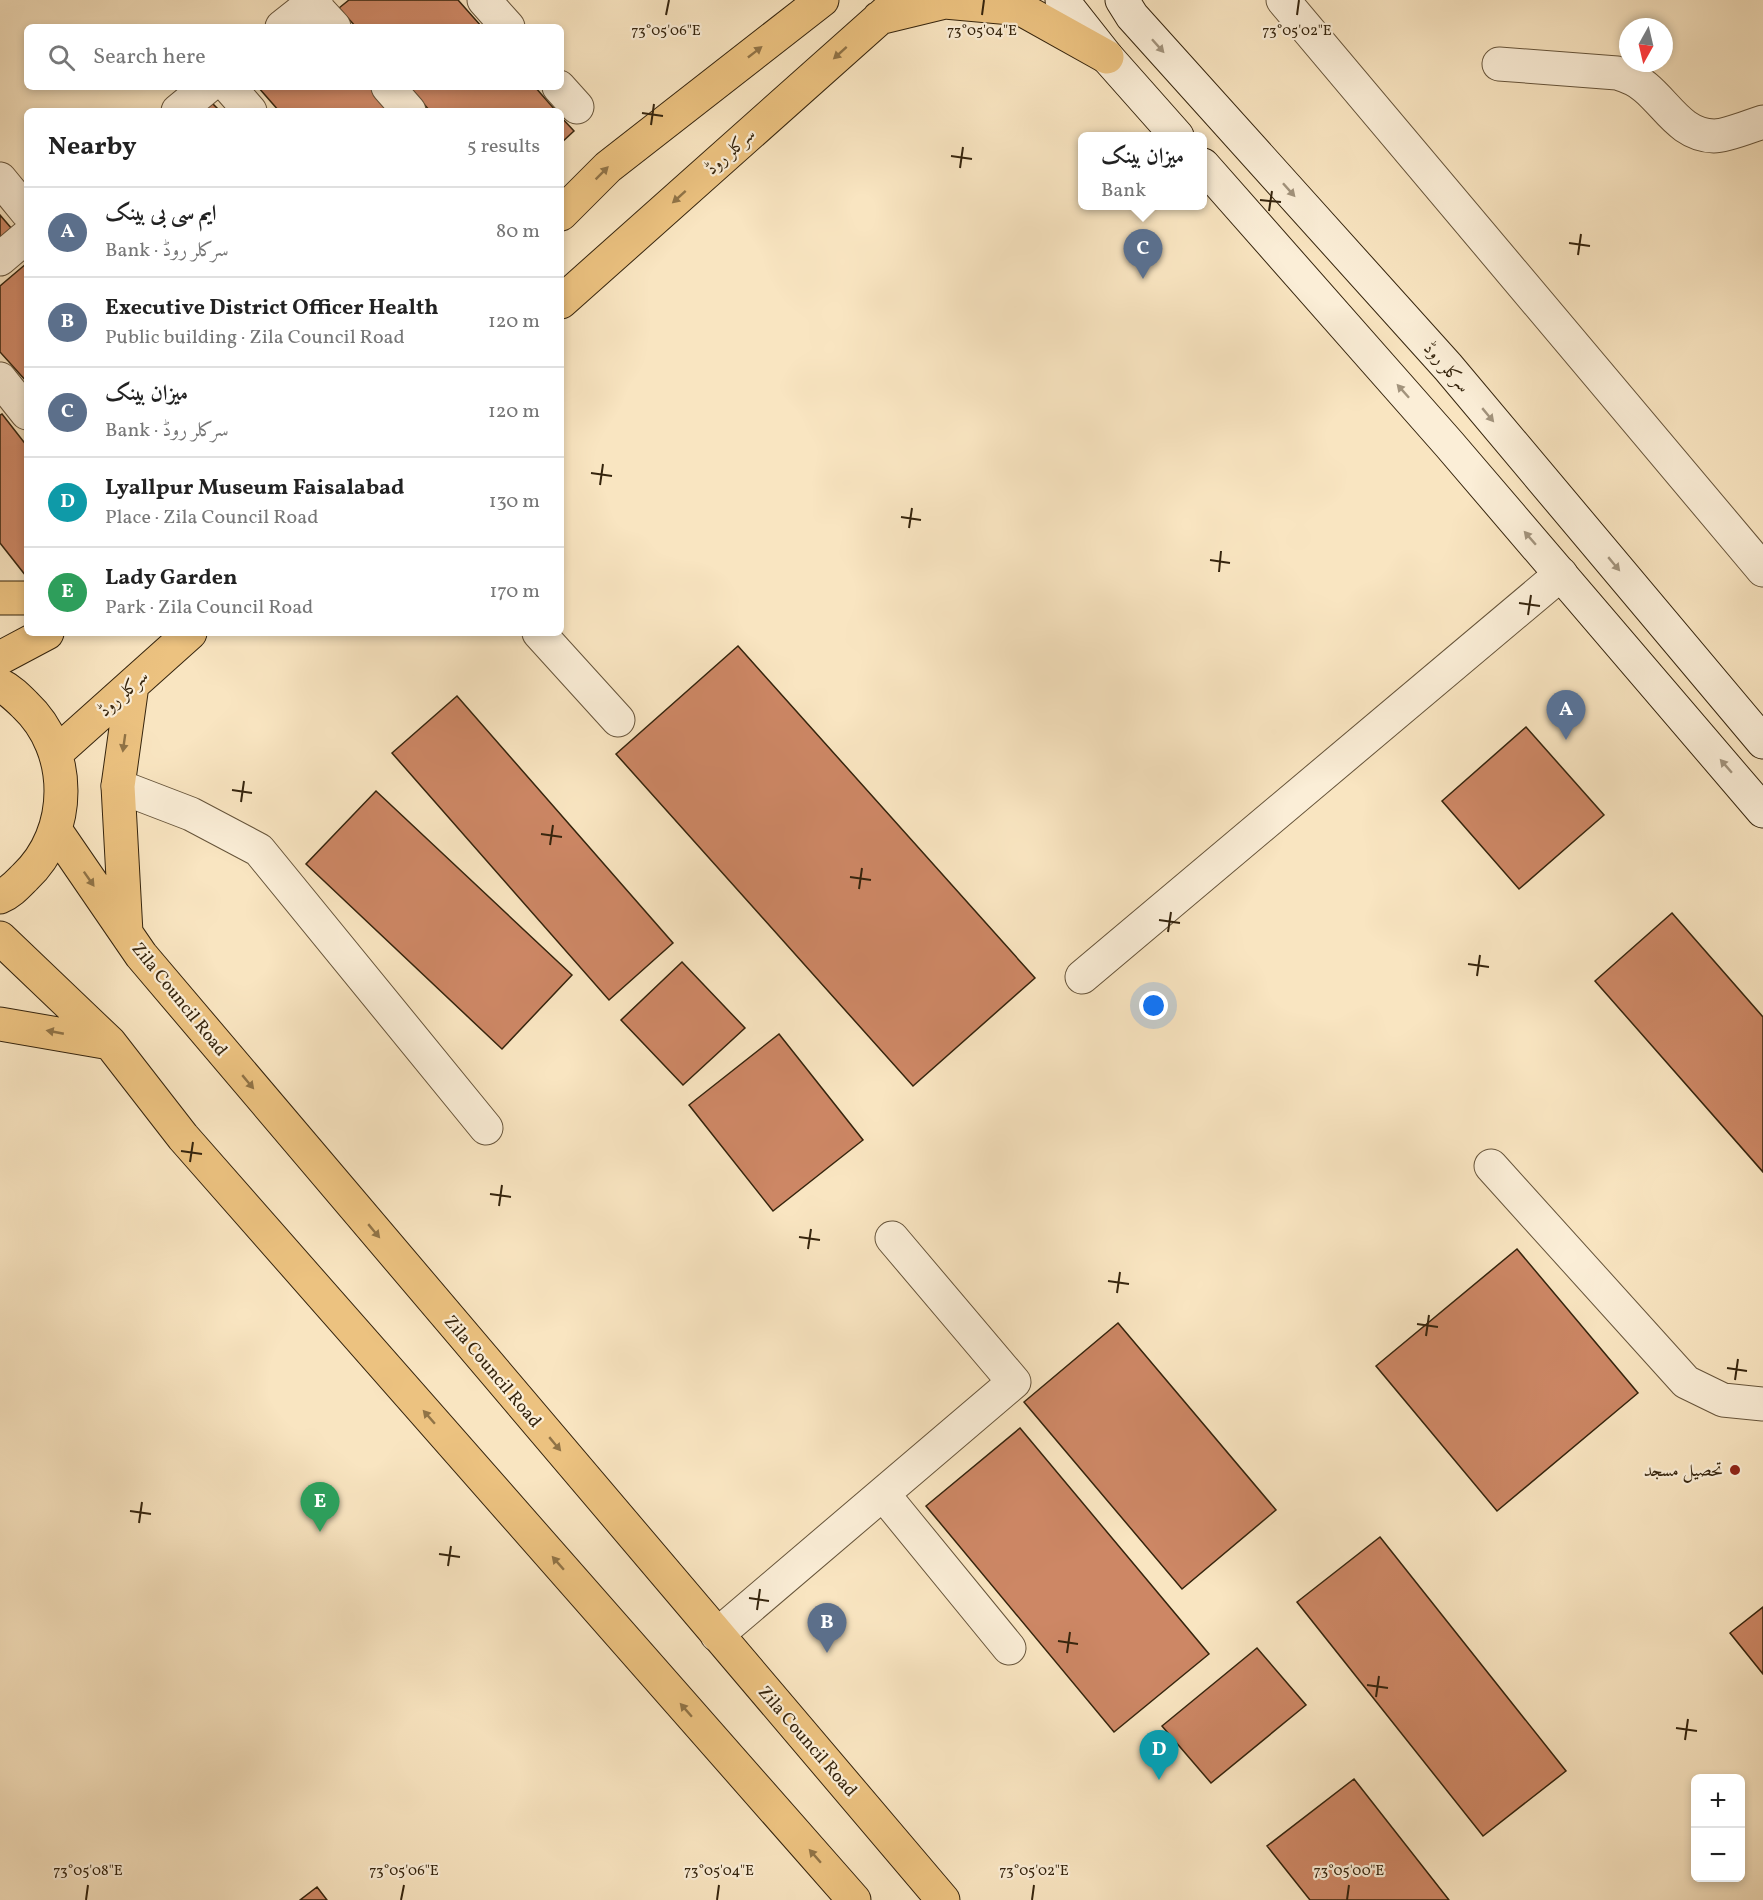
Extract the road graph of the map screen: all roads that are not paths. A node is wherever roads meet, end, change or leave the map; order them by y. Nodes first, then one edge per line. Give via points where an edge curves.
1 (484, 0) edge
2 (822, 0) edge
3 (1062, 0) edge
4 (1122, 0) edge
5 (1283, 0) edge
6 (314, 1) edge
7 (890, 9) edge
8 (286, 24) edge
9 (332, 24) edge
10 (505, 24) edge
11 (1107, 57) junction
12 (1499, 64) dead end
13 (203, 90) edge
14 (232, 90) edge
15 (391, 90) edge
16 (182, 108) edge
17 (247, 108) edge
18 (407, 108) edge
19 (1763, 122) edge
20 (1173, 132) edge
21 (1207, 170) edge
22 (0, 179) edge
23 (24, 208) edge
24 (564, 211) edge
25 (24, 239) edge
26 (0, 259) edge
27 (564, 299) edge
28 (1763, 570) edge
29 (1561, 574) junction
30 (0, 598) edge
31 (24, 598) edge
32 (41, 636) edge
33 (187, 636) edge
34 (542, 636) edge
35 (0, 658) edge
36 (0, 685) edge
37 (132, 685) junction
38 (618, 720) dead end
39 (1763, 742) edge
40 (56, 753) junction
41 (118, 786) junction
42 (1763, 811) edge
43 (56, 831) junction
44 (0, 897) edge
45 (126, 933) junction
46 (0, 938) edge
47 (1082, 977) dead end
48 (0, 1024) edge
49 (110, 1042) junction
50 (486, 1128) dead end
51 (1491, 1166) dead end
52 (892, 1238) dead end
53 (1763, 1404) edge
54 (883, 1494) junction
55 (717, 1635) junction
56 (1009, 1648) dead end
57 (854, 1900) edge
58 (944, 1900) edge

1 - 10 street
24 -> 2 main road via 608,166
3 - 11 street
4 -> 39 street, سرکلر روڈ via 1132,16 1448,367
5 - 28 street
6 - 8 street
6 - 9 street
7 - 11 main road via 945,2 1021,9
7 -> 27 main road, سرکلر روڈ
11 - 20 street
12 - 19 street via 1617,73 1633,78 1682,126 1698,134 1717,136
13 - 16 street
14 - 17 street
15 - 18 street
29 -> 21 street
22 - 23 street
25 - 26 street
42 -> 29 street
29 - 47 street
30 - 31 main road
32 - 35 main road
33 - 37 main road, سرکلر روڈ
34 - 38 street
36 - 40 main road via 38,717
37 - 40 main road, سرکلر روڈ
37 -> 41 main road
40 - 43 main road via 63,792
41 - 45 main road
41 - 50 street via 191,814 258,850
43 - 44 main road via 37,866
43 -> 45 main road, Zila Council Road
45 -> 55 main road, Zila Council Road via 148,964
46 - 49 main road
49 -> 48 main road
57 -> 49 main road via 183,1137
51 - 53 street via 1686,1383 1723,1400
52 - 54 street via 1014,1382
54 - 55 street
54 - 56 street
55 - 58 main road, Zila Council Road

